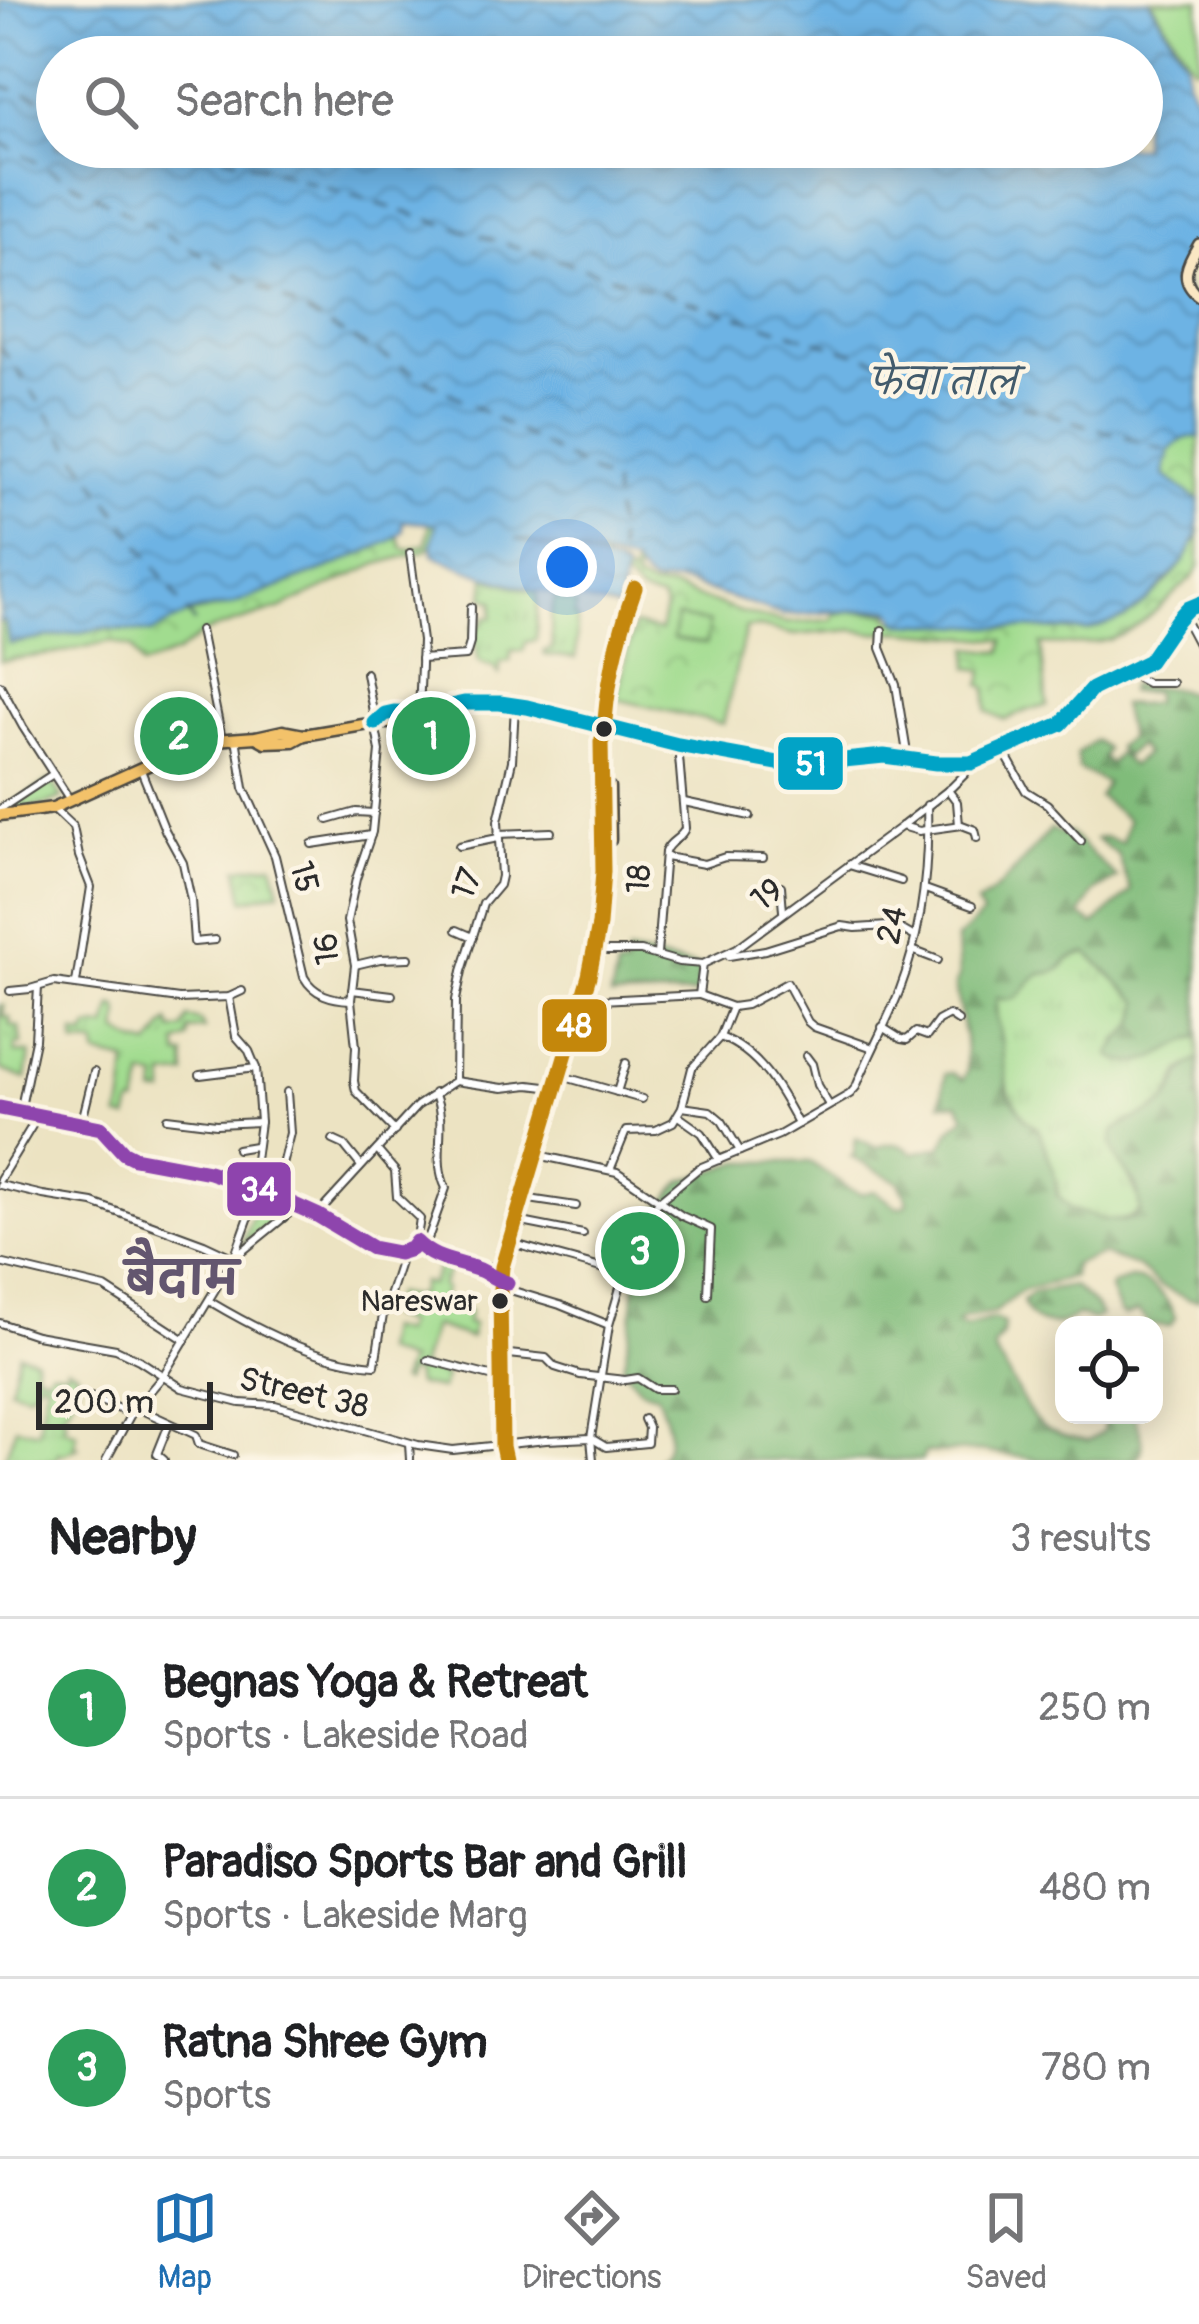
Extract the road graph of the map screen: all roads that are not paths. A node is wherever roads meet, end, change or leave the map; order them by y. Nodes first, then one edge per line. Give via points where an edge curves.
1 (1199, 244) edge
2 (1199, 296) edge
3 (410, 553) dead end
4 (635, 589) dead end
5 (1199, 604) edge
6 (471, 607) dead end
7 (1183, 613) junction
8 (1199, 614) edge
9 (200, 630) dead end
10 (882, 630) dead end
11 (1199, 646) edge
12 (422, 659) junction
13 (1126, 672) junction
14 (366, 673) dead end
15 (1172, 683) dead end
16 (0, 685) edge
17 (515, 705) junction
18 (418, 713) junction
19 (381, 724) junction
20 (605, 732) junction
21 (236, 738) junction
22 (222, 739) junction
23 (678, 745) junction
24 (1003, 751) junction
25 (908, 759) junction
26 (971, 764) junction
27 (140, 767) junction
28 (53, 774) junction
29 (948, 790) junction
30 (70, 800) junction
31 (684, 802) junction
32 (927, 805) junction
33 (53, 808) junction
34 (0, 812) edge
35 (374, 813) junction
36 (750, 817) dead end
37 (328, 820) dead end
38 (902, 826) junction
39 (959, 826) junction
40 (928, 830) junction
41 (551, 832) dead end
42 (371, 835) junction
43 (498, 836) junction
44 (976, 838) dead end
45 (1081, 841) dead end
46 (312, 844) dead end
47 (459, 846) dead end
48 (665, 856) junction
49 (763, 858) dead end
50 (849, 865) junction
51 (902, 881) dead end
52 (781, 886) dead end
53 (925, 889) junction
54 (972, 906) dead end
55 (783, 911) junction
56 (457, 930) dead end
57 (915, 937) junction
58 (472, 938) junction
59 (215, 940) dead end
60 (912, 950) junction
61 (602, 951) junction
62 (657, 954) junction
63 (721, 957) junction
64 (409, 958) dead end
65 (938, 960) dead end
66 (703, 964) junction
67 (355, 965) junction
68 (76, 984) junction
69 (38, 987) junction
70 (10, 991) dead end
71 (242, 991) dead end
72 (392, 994) dead end
73 (699, 994) junction
74 (351, 995) junction
75 (229, 997) junction
76 (585, 1001) junction
77 (732, 1007) junction
78 (958, 1021) dead end
79 (882, 1027) junction
80 (720, 1037) junction
81 (873, 1048) junction
82 (806, 1056) dead end
83 (626, 1063) dead end
84 (256, 1068) junction
85 (94, 1072) dead end
86 (200, 1076) dead end
87 (455, 1081) junction
88 (560, 1085) junction
89 (287, 1091) dead end
90 (617, 1092) junction
91 (434, 1093) junction
92 (642, 1099) dead end
93 (830, 1105) junction
94 (682, 1107) junction
95 (0, 1108) edge
96 (20, 1112) junction
97 (39, 1114) junction
98 (678, 1116) junction
99 (167, 1118) dead end
100 (260, 1122) junction
101 (798, 1124) junction
102 (82, 1125) junction
103 (395, 1131) junction
104 (333, 1140) dead end
105 (256, 1146) junction
106 (237, 1149) dead end
107 (377, 1150) junction
108 (740, 1151) junction
109 (538, 1155) junction
110 (719, 1160) junction
111 (361, 1166) junction
112 (610, 1170) junction
113 (0, 1182) edge
114 (259, 1189) junction
115 (271, 1195) junction
116 (529, 1199) junction
117 (659, 1201) junction
118 (298, 1206) junction
119 (576, 1206) dead end
120 (316, 1215) junction
121 (522, 1222) junction
122 (583, 1234) dead end
123 (416, 1242) junction
124 (515, 1244) junction
125 (424, 1250) junction
126 (404, 1251) junction
127 (234, 1258) junction
128 (0, 1263) edge
129 (506, 1268) junction
130 (478, 1269) junction
131 (623, 1275) junction
132 (505, 1284) junction
133 (708, 1295) dead end
134 (209, 1301) junction
135 (0, 1323) edge
136 (609, 1325) junction
137 (185, 1340) junction
138 (508, 1354) junction
139 (428, 1360) dead end
140 (163, 1376) junction
141 (602, 1376) junction
142 (502, 1379) junction
143 (670, 1389) dead end
144 (91, 1397) dead end
145 (133, 1410) junction
146 (644, 1419) dead end
147 (169, 1424) junction
148 (591, 1438) junction
149 (409, 1443) junction
150 (505, 1445) junction
151 (233, 1455) dead end
152 (106, 1460) edge
153 (164, 1460) edge
154 (410, 1460) edge
155 (508, 1460) edge
156 (593, 1460) edge

1 - 2 main road via 1186,274
3 - 12 street
4 - 20 street
5 - 7 main road
6 - 12 street via 466,656
7 - 8 street
7 - 11 street
7 - 13 main road via 1153,658
9 - 22 street
10 - 25 street
12 - 18 street
13 - 15 street
13 - 24 main road via 1092,689 1061,724
14 - 19 street, 16
16 - 28 street
17 - 18 main road via 464,703
17 - 20 main road
17 - 43 street, 17 / 17
18 - 19 main road via 385,714
19 - 21 main road
19 - 35 street, 16 / 16
20 - 23 main road
20 - 61 main road via 610,869
20 - 76 main road via 602,906
21 - 22 main road
21 - 74 street, 15 / 15 via 304,977 325,996
22 - 27 main road
23 - 25 main road via 778,764
23 - 31 street, 18 / 18
24 - 26 main road
24 - 45 street via 1026,791
25 - 26 main road
26 - 29 street, 19
27 - 30 main road
27 - 59 street via 183,863 195,943
28 - 30 street
28 - 34 street
29 - 32 street, 19
29 - 39 street
30 - 33 main road
31 - 36 street
31 - 48 street, 18 / 18 via 684,831
32 - 38 street, 19
32 - 40 street, 24 / 24
33 - 34 main road
33 - 68 street via 73,827 92,887
35 - 37 street
35 - 42 street, 16 / 16
38 - 40 street
38 - 50 street, 19
39 - 40 street
39 - 44 street
40 - 53 street, 24 / 24
41 - 43 street
42 - 46 street
42 - 67 street, 16 / 16 via 348,911
43 - 47 street
43 - 58 street, 17 / 17 via 499,885 485,899
48 - 49 street via 704,864
48 - 62 street, 18 / 18
50 - 51 street
50 - 55 street, 19
52 - 55 street
53 - 54 street
53 - 57 street, 24 / 24
55 - 63 street, 19
56 - 58 street
57 - 60 street, 24 / 24
57 - 63 street via 888,926 842,926
58 - 87 street, 17 / 17 via 456,1000
60 - 65 street
60 - 79 street, 24 / 24
61 - 62 street
61 - 76 main road
62 - 66 street
63 - 66 street, 19
64 - 67 street
66 - 73 street
67 - 74 street, 16 / 16
68 - 69 street
68 - 75 street via 164,998
69 - 70 street
69 - 96 street
71 - 75 street
72 - 74 street
73 - 76 street
73 - 77 street
74 - 103 street, 16 / 16 via 354,1086
75 - 84 street via 236,1036
76 - 88 main road
77 - 80 street
77 - 81 street via 787,982 814,1027
78 - 79 street via 949,1015 927,1036 904,1040
79 - 81 street, 24 / 24
80 - 94 street via 692,1067
80 - 101 street via 757,1059
81 - 93 street, 24 via 854,1090
82 - 93 street
83 - 90 street
84 - 86 street
84 - 100 street
85 - 102 street
87 - 88 street
87 - 91 street
88 - 90 street
88 - 109 main road
89 - 115 street via 290,1132
90 - 92 street
91 - 103 street
91 - 125 street via 446,1188
93 - 101 street, 24
94 - 98 street
94 - 108 street via 710,1111
95 - 96 street
96 - 97 street
97 - 102 street
97 - 113 street
98 - 110 street
98 - 112 street via 661,1129 626,1131
99 - 100 street
100 - 105 street
101 - 108 street, 24
102 - 114 street via 106,1132 134,1158
103 - 107 street
104 - 111 street
105 - 106 street
105 - 114 street
107 - 111 street
107 - 123 street via 395,1171 397,1197 420,1219
108 - 110 street, 24
109 - 112 street
109 - 116 main road
109 - 129 main road
110 - 117 street, 24
111 - 120 street
112 - 117 street
113 - 127 street via 93,1203
114 - 115 street
114 - 127 street
115 - 118 street
116 - 119 street
116 - 121 main road
117 - 131 street
117 - 133 street via 711,1229
118 - 120 street
118 - 127 street
120 - 126 street via 372,1248
121 - 122 street
121 - 124 main road
123 - 125 street
123 - 126 street
124 - 129 main road
124 - 131 street
125 - 130 street
126 - 134 street via 375,1365 320,1354
127 - 134 street
128 - 137 street via 105,1288
129 - 130 street
129 - 132 main road
130 - 132 street
131 - 136 street
132 - 136 street
132 - 138 main road
132 - 142 main road
134 - 137 street
135 - 140 street, Street 38 via 116,1348
136 - 141 street
137 - 140 street
138 - 141 street
138 - 150 main road
139 - 142 street
140 - 145 street
140 - 149 street, Street 38 via 182,1388
141 - 143 street
141 - 148 street
142 - 150 main road
144 - 145 street
145 - 147 street
145 - 152 street
146 - 148 street, Street 38 via 647,1443 606,1447
147 - 151 street
147 - 153 street via 158,1454
148 - 150 street, Street 38
148 - 156 street
149 - 150 street, Street 38 via 453,1450
149 - 154 street
150 - 155 main road

